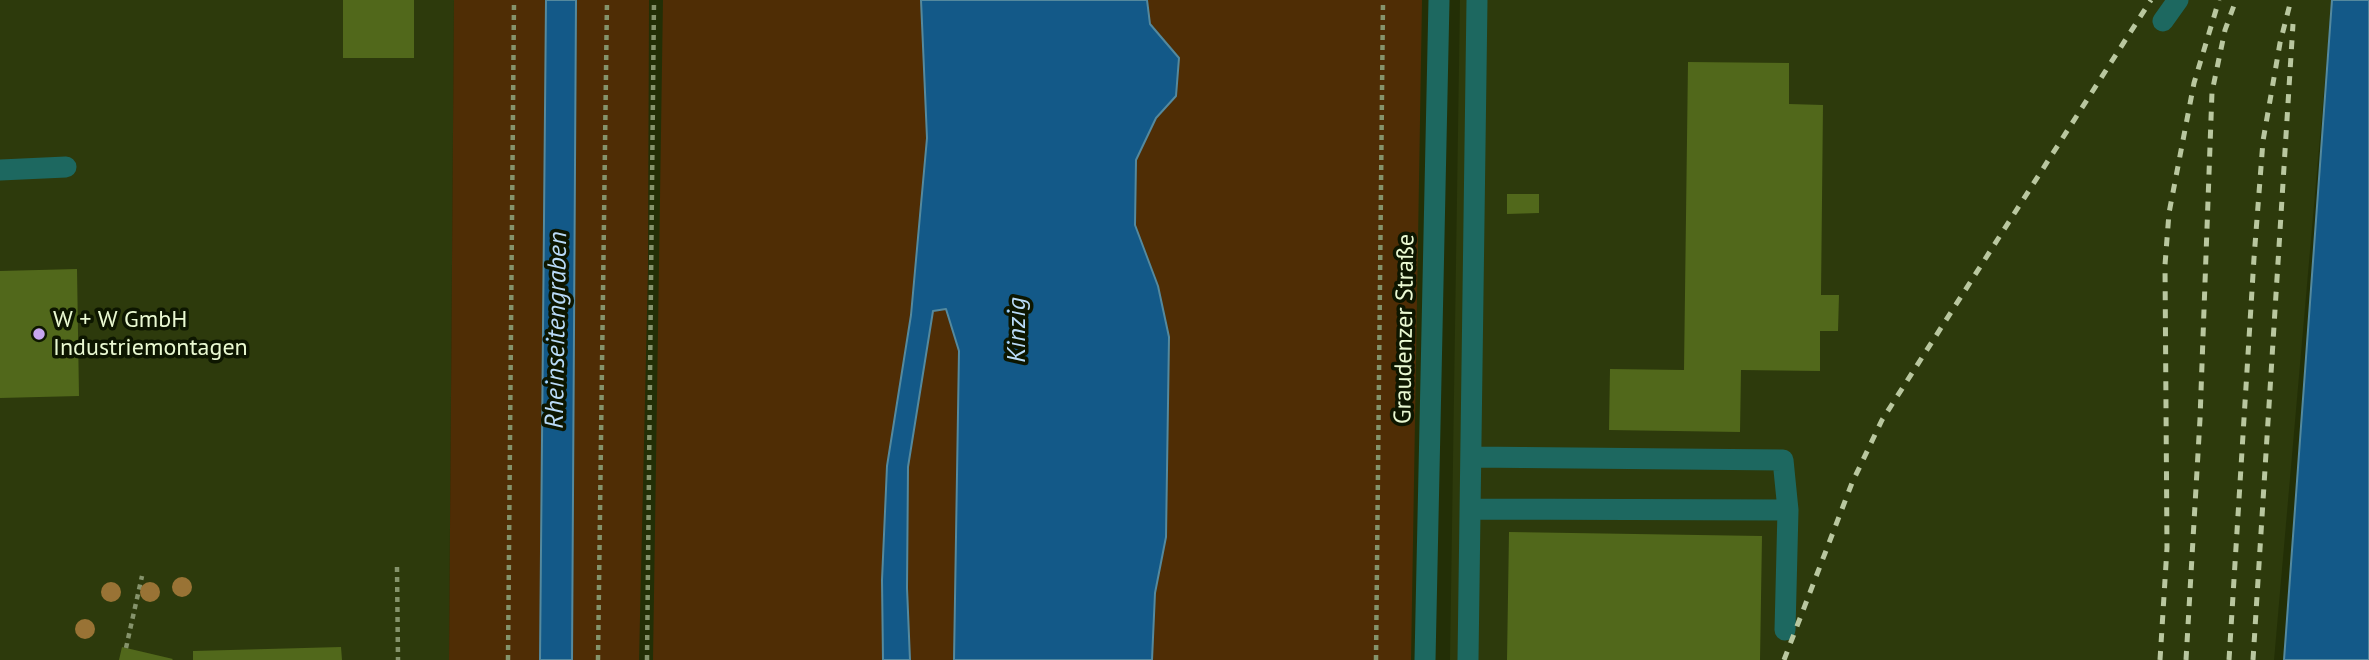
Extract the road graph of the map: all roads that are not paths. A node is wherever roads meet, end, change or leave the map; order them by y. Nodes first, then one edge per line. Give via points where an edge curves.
1 (1439, 0) edge
2 (1477, 0) edge
3 (2178, 0) edge
4 (2163, 21) dead end
5 (66, 167) dead end
6 (0, 170) edge
7 (1471, 457) junction
8 (1470, 509) junction
9 (1787, 510) junction
10 (1785, 630) dead end
11 (1425, 660) edge
12 (1468, 660) edge

1 - 11 street, Graudenzer Straße
2 - 7 street
3 - 4 street
5 - 6 street
7 - 8 street
7 - 9 street via 1783,460
8 - 9 street
8 - 12 street
9 - 10 street

